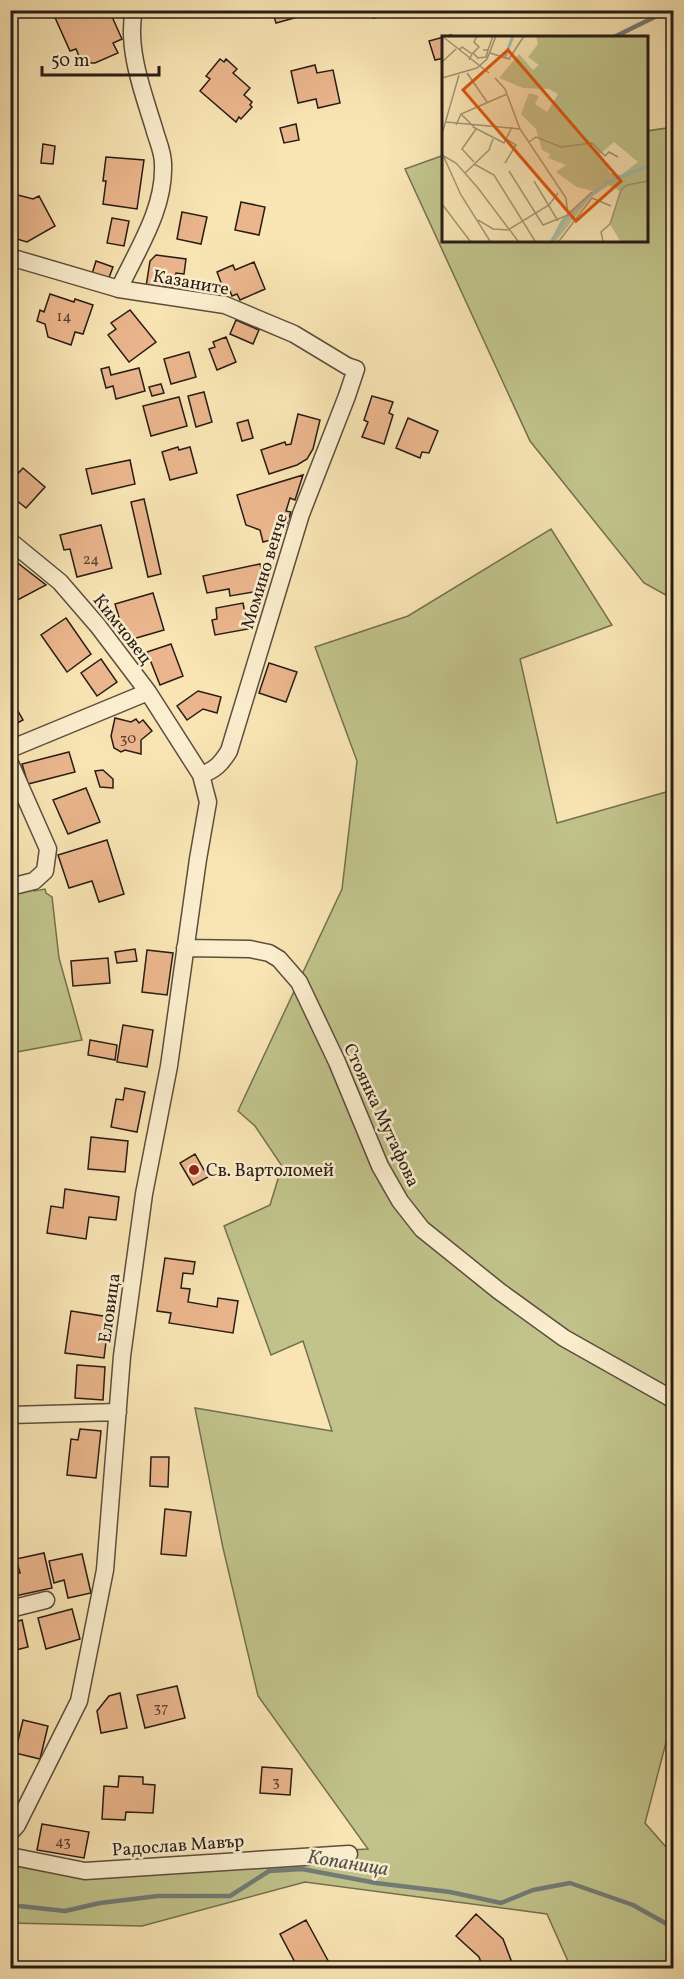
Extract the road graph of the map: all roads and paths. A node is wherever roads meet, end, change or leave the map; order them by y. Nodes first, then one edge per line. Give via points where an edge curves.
1 (134, 10) edge
2 (10, 257) edge
3 (119, 289) junction
4 (356, 369) joint
5 (10, 541) edge
6 (148, 692) junction
7 (10, 749) edge
8 (10, 763) edge
9 (201, 775) junction
10 (10, 887) edge
11 (185, 948) junction
12 (674, 1400) edge
13 (118, 1412) junction
14 (10, 1414) edge
15 (46, 1600) dead end
16 (10, 1610) edge
17 (10, 1833) edge
18 (350, 1854) dead end
19 (10, 1856) edge

1 - 3 street via 134,53 161,151 163,178 155,214
2 - 3 street, Казаните
3 - 4 street, Казаните via 225,305 294,334
4 - 9 street, Момино венче via 302,514 229,751 221,764
5 - 6 street, Кимчовец via 60,582
6 - 7 street, Кимчовец
6 - 9 street, Еловица
8 - 10 street via 48,849 45,871 34,881
9 - 11 street, Еловица via 208,802
11 - 12 street, Стоянка Мутафова via 250,949 279,959 299,982 380,1166 400,1201 423,1229 564,1338
11 - 13 street, Еловица via 169,1066 144,1194
13 - 14 street
13 - 17 street, Еловица via 105,1570 79,1701
15 - 16 street
18 - 19 street, Радослав Мавър via 85,1871

